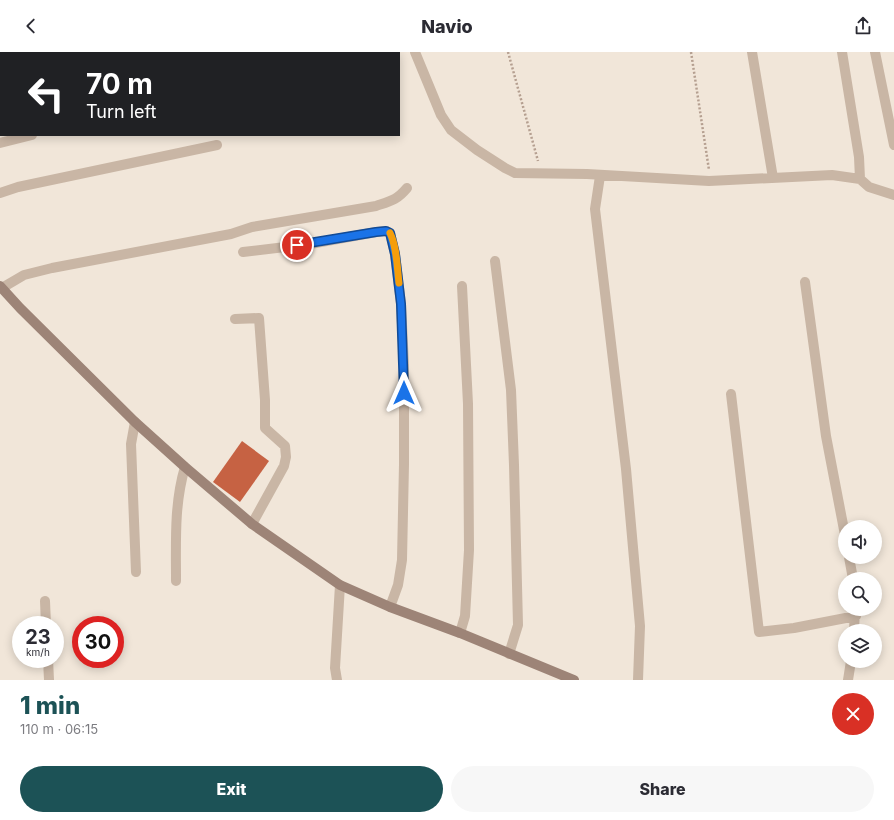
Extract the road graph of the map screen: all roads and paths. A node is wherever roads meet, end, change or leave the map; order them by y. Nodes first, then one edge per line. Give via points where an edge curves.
1 (415, 52) edge
2 (508, 52) edge
3 (692, 52) edge
4 (752, 52) edge
5 (842, 52) edge
6 (875, 52) edge
7 (22, 136) edge
8 (12, 137) edge
9 (0, 143) edge
10 (217, 144) dead end
11 (894, 145) edge
12 (542, 174) junction
13 (600, 176) junction
14 (773, 178) junction
15 (860, 179) junction
16 (709, 181) junction
17 (407, 188) dead end
18 (0, 193) edge
19 (894, 195) edge
20 (243, 252) dead end
21 (495, 261) dead end
22 (805, 282) dead end
23 (462, 286) dead end
24 (1, 287) edge
25 (235, 319) dead end
26 (731, 394) dead end
27 (135, 422) junction
28 (185, 467) junction
29 (842, 520) edge
30 (252, 524) junction
31 (136, 572) dead end
32 (176, 581) dead end
33 (340, 585) junction
34 (45, 601) dead end
35 (390, 607) junction
36 (46, 616) edge
37 (840, 616) edge
38 (460, 633) junction
39 (509, 654) junction
40 (48, 668) edge
41 (850, 668) edge
42 (49, 680) edge
43 (337, 680) edge
44 (574, 680) edge
45 (638, 680) edge
46 (848, 680) edge

1 - 12 street via 441,115 452,130 477,150 515,173
2 - 12 path
3 - 16 path via 709,165
4 - 14 street
5 - 15 street via 859,157
6 - 11 street
7 - 8 street
8 - 9 street
10 - 18 street
12 - 13 street
13 - 16 street
13 - 45 street via 595,209 626,469 640,626
14 - 15 street via 832,175
14 - 16 street
15 - 19 street via 868,187
17 - 24 street via 394,201 376,206 252,227 223,235 52,268 24,276
20 - 35 street via 310,244 376,232 390,233 401,304 404,365 402,560 398,585
21 - 39 street via 511,390 514,465 518,625
22 - 29 street via 826,436
23 - 38 street via 468,404 469,550 465,616
24 - 27 main road
25 - 30 street via 259,318 265,428 285,446 286,452 284,466
26 - 37 street via 759,632 794,628
27 - 28 main road
27 - 31 street via 131,444
28 - 30 main road
28 - 32 street via 180,484 176,520
30 - 33 main road
33 - 35 main road
33 - 43 street via 334,668
34 - 36 street
35 - 38 main road
38 - 39 main road
39 - 44 main road
40 - 42 street
41 - 46 street

